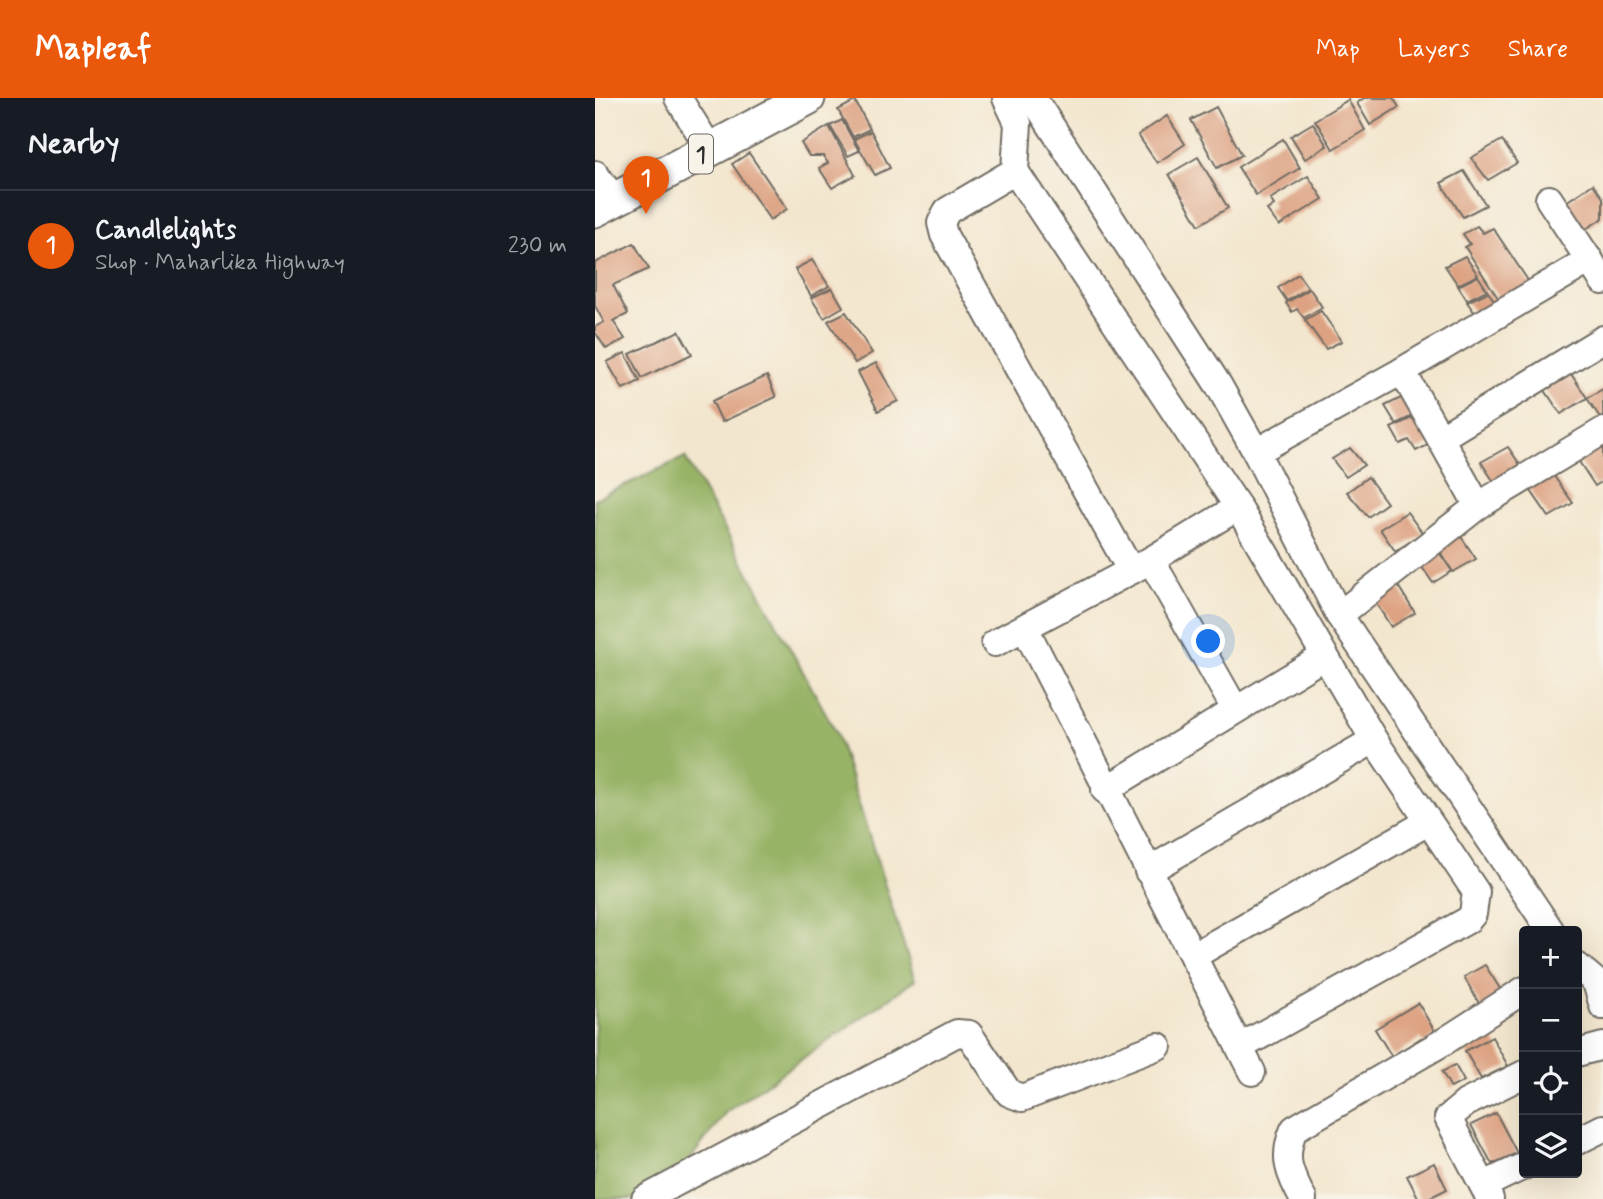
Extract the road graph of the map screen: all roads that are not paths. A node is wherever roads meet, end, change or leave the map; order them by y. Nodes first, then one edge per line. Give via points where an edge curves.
1 (678, 98) edge
2 (808, 98) edge
3 (1006, 98) edge
4 (1033, 98) edge
5 (710, 149) junction
6 (1015, 171) junction
7 (601, 194) edge
8 (1549, 199) dead end
9 (1596, 271) edge
10 (1603, 339) edge
11 (1402, 371) junction
12 (1603, 431) edge
13 (1440, 438) junction
14 (1256, 452) junction
15 (1478, 506) junction
16 (1238, 507) junction
17 (1141, 566) junction
18 (1339, 615) junction
19 (1024, 628) junction
20 (995, 643) dead end
21 (1323, 657) junction
22 (1235, 709) junction
23 (1374, 740) junction
24 (1105, 790) junction
25 (1428, 822) junction
26 (1148, 871) junction
27 (1548, 926) edge
28 (1193, 956) junction
29 (1582, 970) edge
30 (1519, 993) edge
31 (1603, 1006) edge
32 (1158, 1046) dead end
33 (1240, 1046) junction
34 (1603, 1046) edge
35 (1581, 1052) edge
36 (1252, 1072) dead end
37 (1519, 1076) edge
38 (1603, 1128) edge
39 (1582, 1138) edge
40 (1519, 1170) edge
41 (1487, 1192) edge
42 (645, 1199) edge
43 (1303, 1199) edge

1 - 5 street
2 - 5 main road, 1
3 - 6 street via 1018,123
4 - 14 street via 1219,386
5 - 7 main road, 1
6 - 16 street
6 - 17 street via 947,211 941,223 944,235
8 - 9 street
9 - 11 street
10 - 13 street
11 - 13 street
11 - 14 street
12 - 15 street
13 - 15 street
14 - 18 street
15 - 18 street
16 - 17 street
16 - 21 street
17 - 19 street
17 - 22 street
18 - 27 street
19 - 20 street
19 - 24 street
21 - 22 street
21 - 23 street
22 - 24 street
23 - 25 street
23 - 26 street
24 - 26 street
25 - 28 street
25 - 33 street via 1476,892 1468,920
26 - 28 street
28 - 33 street
29 - 31 street via 1595,982
30 - 43 street via 1294,1129 1286,1149 1291,1176
32 - 42 street via 1022,1098 1009,1093 969,1034 957,1033
33 - 36 street
34 - 35 street
37 - 41 street via 1466,1103 1448,1118
38 - 39 street
40 - 41 street

